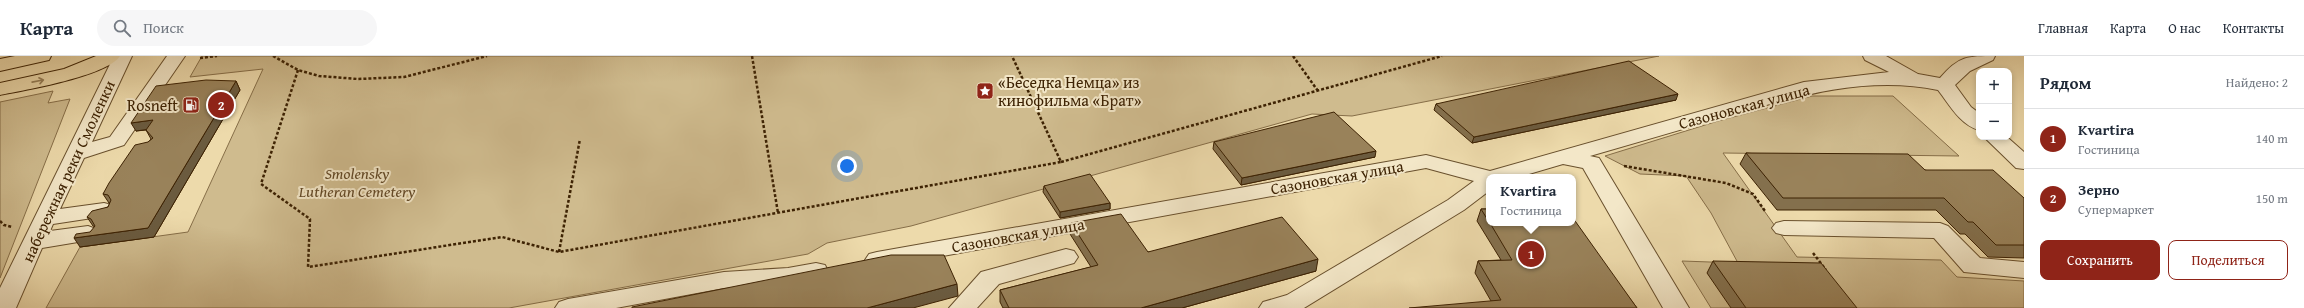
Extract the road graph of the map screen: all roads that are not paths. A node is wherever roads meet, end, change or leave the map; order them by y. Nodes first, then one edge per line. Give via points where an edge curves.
1 (42, 56) edge
2 (111, 56) edge
3 (123, 56) edge
4 (176, 56) edge
5 (1872, 56) edge
6 (1980, 57) edge
7 (0, 65) edge
8 (1915, 79) junction
9 (1945, 86) junction
10 (0, 89) edge
11 (1976, 121) edge
12 (1997, 140) edge
13 (75, 154) junction
14 (1560, 158) junction
15 (2024, 163) edge
16 (1506, 174) edge
17 (1486, 178) edge
18 (1486, 181) edge
19 (104, 210) edge
20 (44, 218) junction
21 (1784, 228) road end
22 (88, 234) edge
23 (34, 241) junction
24 (1066, 257) dead end
25 (858, 263) edge
26 (835, 267) edge
27 (2024, 270) edge
28 (1289, 306) edge
29 (3, 308) edge
30 (568, 308) edge
31 (962, 308) edge
32 (1676, 308) edge

1 - 7 main road
10 -> 2 main road, набережная реки Смоленки via 87,68
3 - 13 street, набережная реки Смоленки
4 - 13 street via 163,89 134,139
5 - 8 street
6 - 9 street via 1957,70
8 - 9 street, Сазоновская улица
8 - 14 street, Сазоновская улица via 1878,78 1804,88
9 - 11 street
12 - 15 street
13 - 20 street, набережная реки Смоленки
14 - 16 street, Сазоновская улица
14 - 32 street via 1591,163
17 - 25 street, Сазоновская улица via 1426,161
18 - 28 street via 1456,204
19 - 20 street
20 - 23 street, набережная реки Смоленки
21 - 27 street via 1940,231 1973,266
22 - 23 street
23 - 29 street, набережная реки Смоленки
24 - 31 street via 990,278
26 - 30 street via 788,276 724,280

